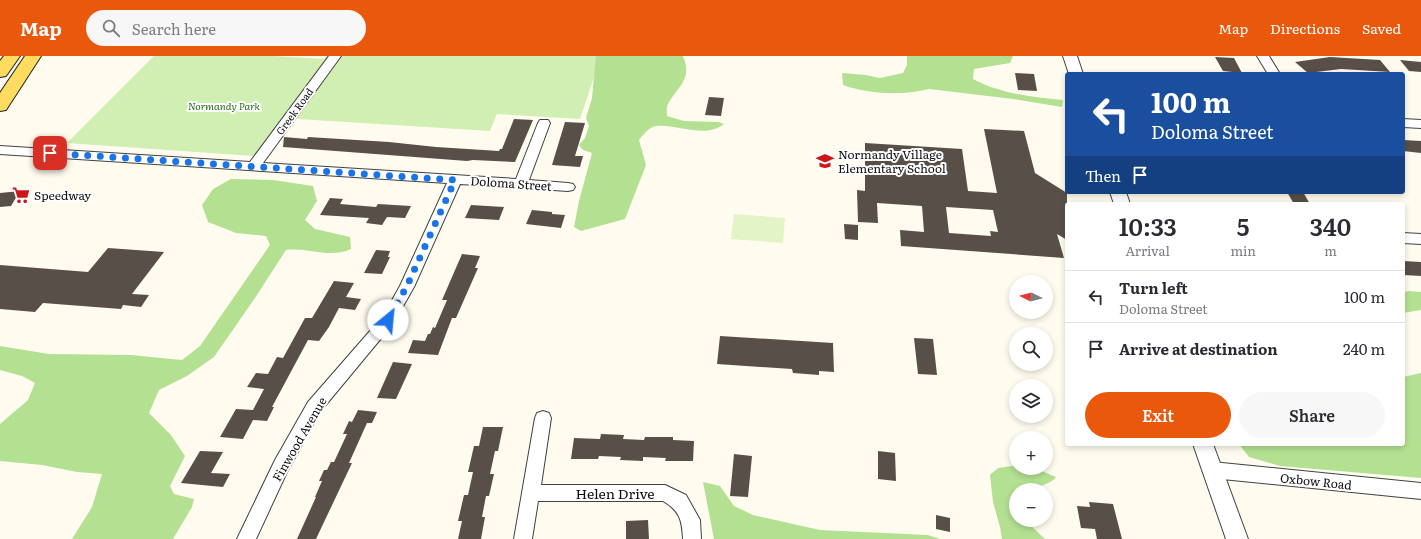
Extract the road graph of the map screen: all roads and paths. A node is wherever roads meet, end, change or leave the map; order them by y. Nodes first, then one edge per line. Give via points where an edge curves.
1 (12, 56) edge
2 (33, 56) edge
3 (335, 56) edge
4 (1070, 56) edge
5 (1263, 56) edge
6 (0, 72) edge
7 (1075, 72) edge
8 (1273, 72) edge
9 (0, 106) edge
10 (544, 123) dead end
11 (1405, 123) edge
12 (1421, 124) edge
13 (0, 150) edge
14 (254, 166) junction
15 (455, 180) junction
16 (521, 184) junction
17 (568, 187) dead end
18 (1405, 238) edge
19 (1421, 240) edge
20 (542, 418) dead end
21 (1204, 446) edge
22 (1212, 470) junction
23 (1421, 491) edge
24 (531, 493) junction
25 (246, 539) edge
26 (523, 539) edge
27 (692, 539) edge
28 (1237, 539) edge

1 - 6 main road
2 - 9 main road
3 - 14 street, Greek Road
4 - 7 street
5 - 8 street
10 - 16 street
11 - 12 street
13 - 14 street, Doloma Street
14 - 15 street, Doloma Street
15 - 16 street, Doloma Street
15 - 25 street, Finwood Avenue via 407,286 388,320 314,407 281,466
16 - 17 street, Doloma Street
18 - 19 street
20 - 24 street
21 - 22 street
22 - 23 street, Oxbow Road
22 - 28 street
24 - 26 street
24 - 27 street, Helen Drive via 665,493 680,501 691,520

